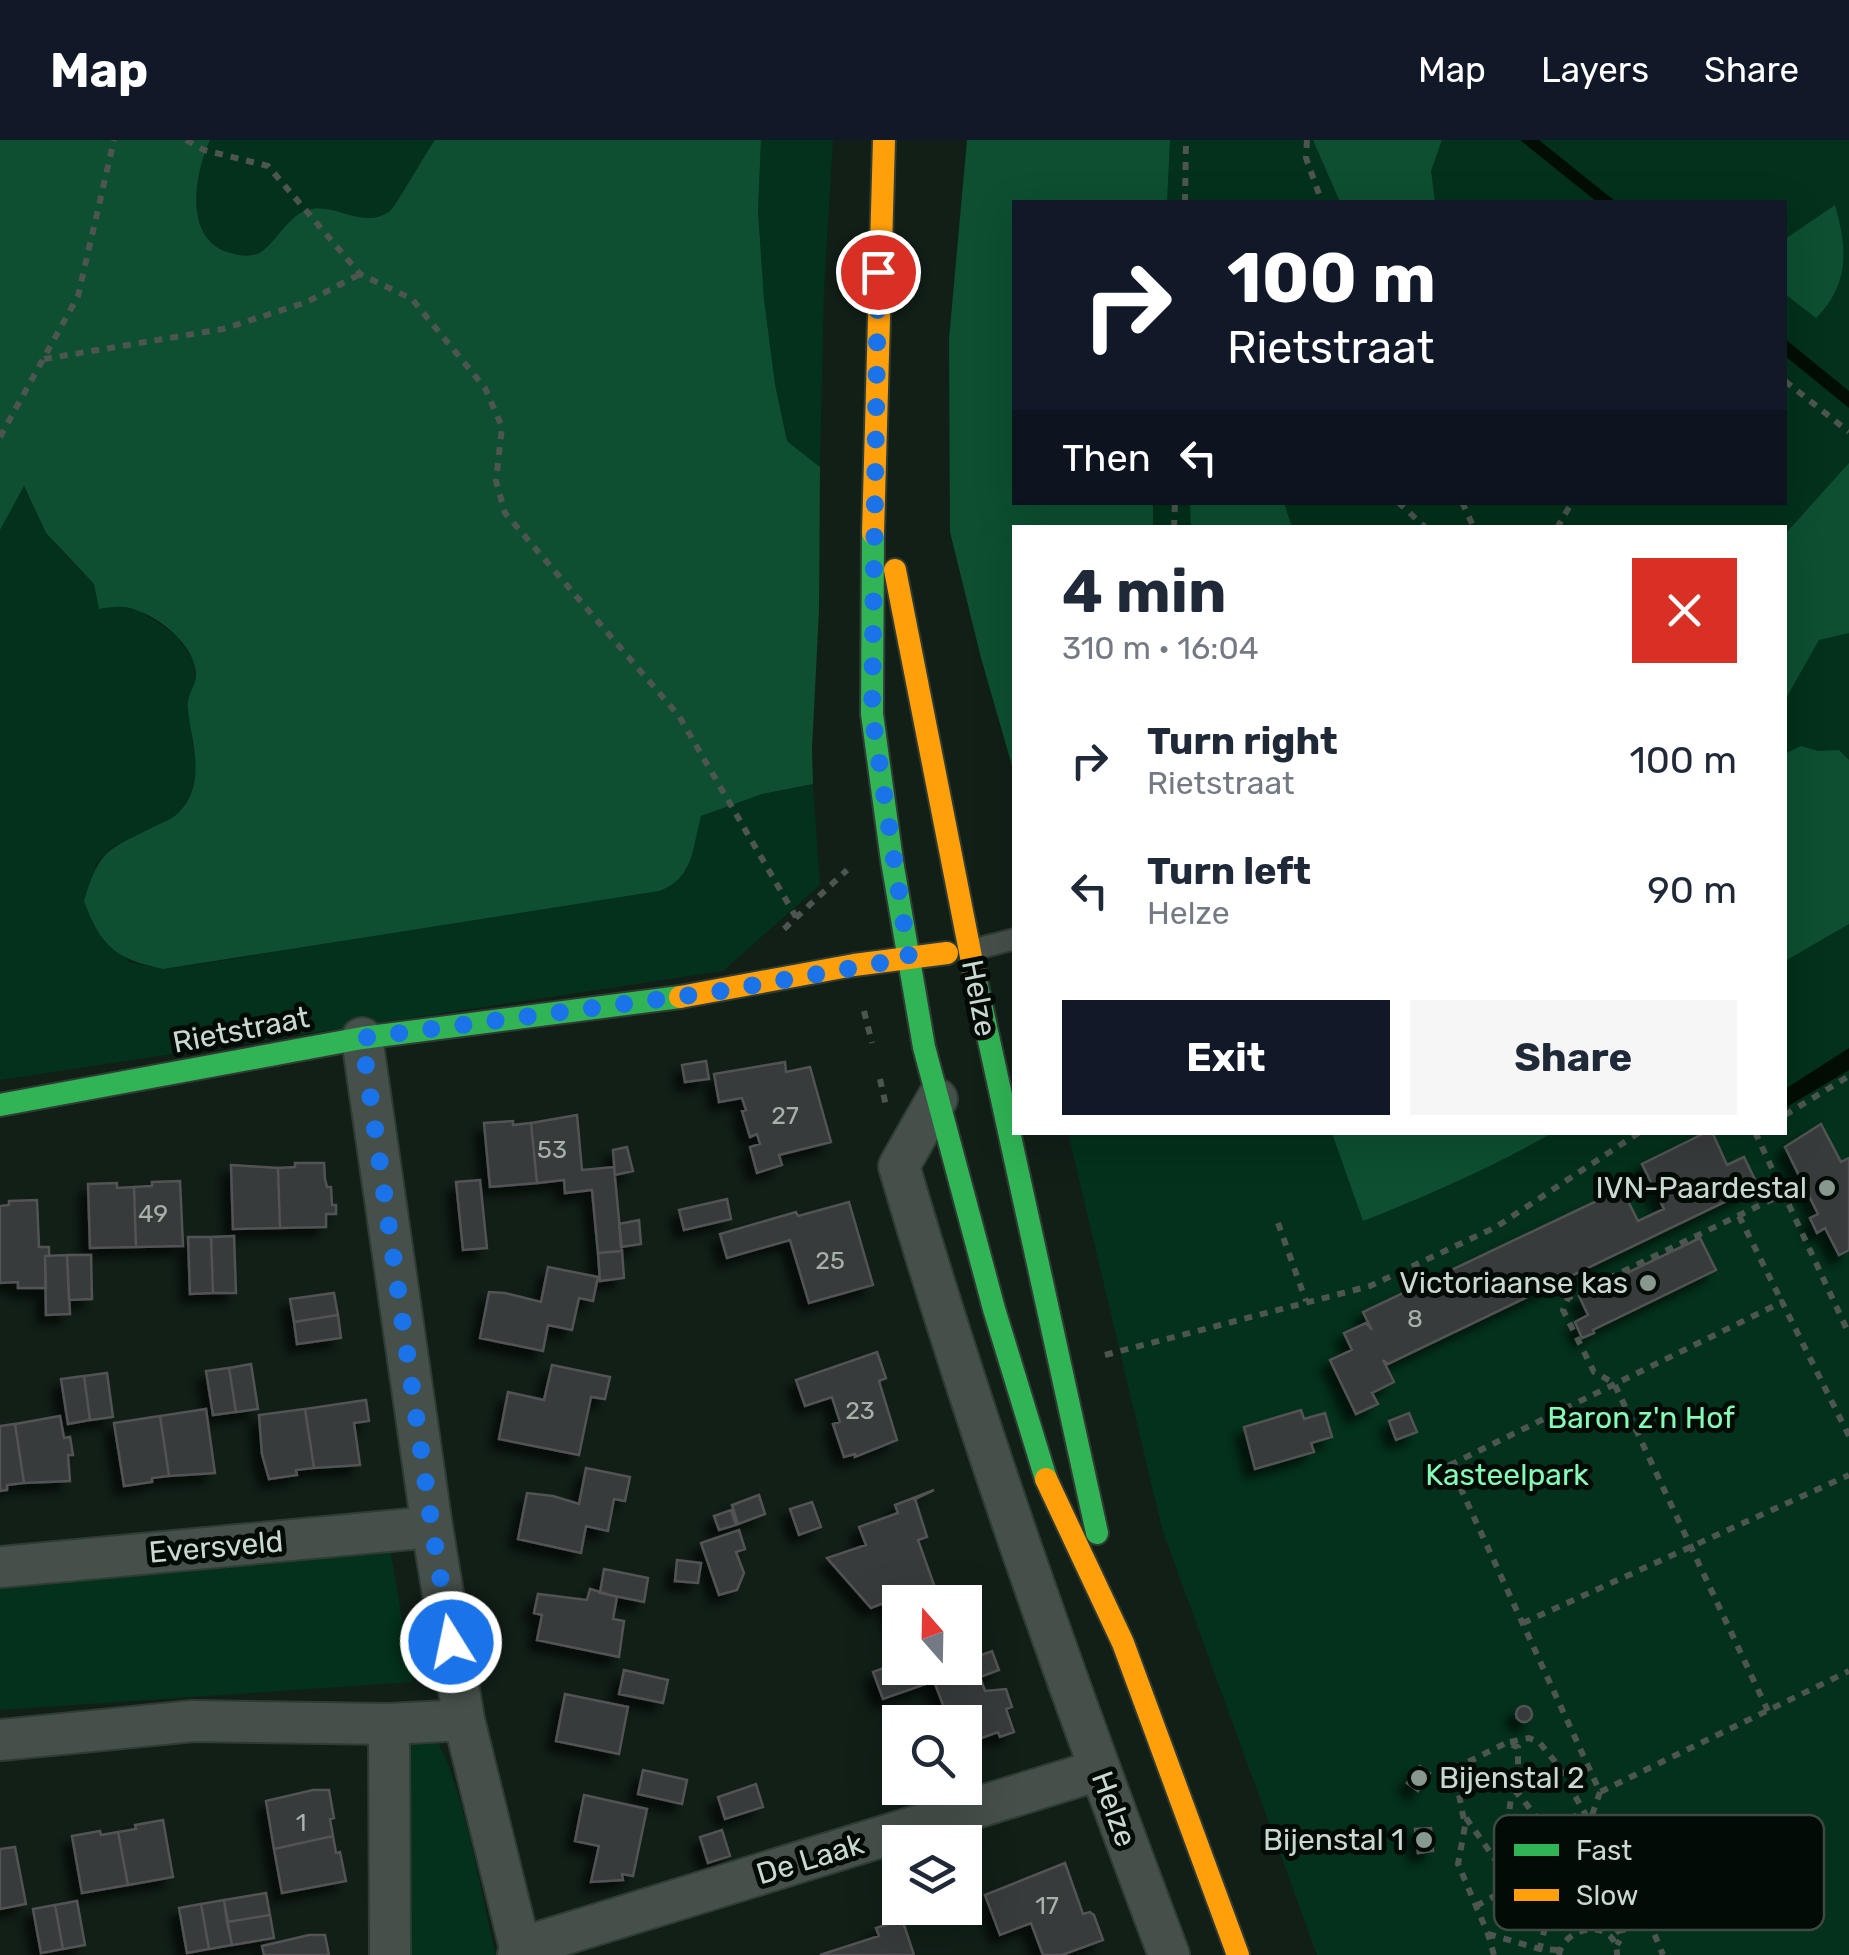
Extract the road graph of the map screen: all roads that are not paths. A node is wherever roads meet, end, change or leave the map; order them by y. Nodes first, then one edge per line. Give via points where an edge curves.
1 (884, 140) edge
2 (873, 468) junction
3 (1012, 940) edge
4 (970, 950) junction
5 (909, 958) junction
6 (362, 1038) junction
7 (937, 1099) junction
8 (0, 1105) edge
9 (432, 1527) junction
10 (0, 1567) edge
11 (1123, 1643) junction
12 (464, 1720) junction
13 (389, 1724) junction
14 (0, 1740) edge
15 (1099, 1770) junction
16 (519, 1951) edge
17 (390, 1955) edge
18 (1169, 1955) edge
19 (1238, 1955) edge

1 - 2 main road, Helze
2 - 4 main road, Helze
2 - 5 main road, Helze via 872,714
3 - 4 lane
4 - 5 main road, Rietstraat
4 - 11 main road, Helze
5 - 6 main road, Rietstraat via 715,992
5 - 7 main road, Helze
6 - 8 main road, Rietstraat
6 - 9 street
7 - 11 main road, Helze via 1047,1483
7 - 15 street, Helze via 899,1166
9 - 10 street, Eversveld
9 - 12 street
11 - 19 main road, Helze
12 - 13 street
12 - 16 street
13 - 14 street via 193,1720
13 - 17 street
15 - 16 street, De Laak
15 - 18 street, Helze

